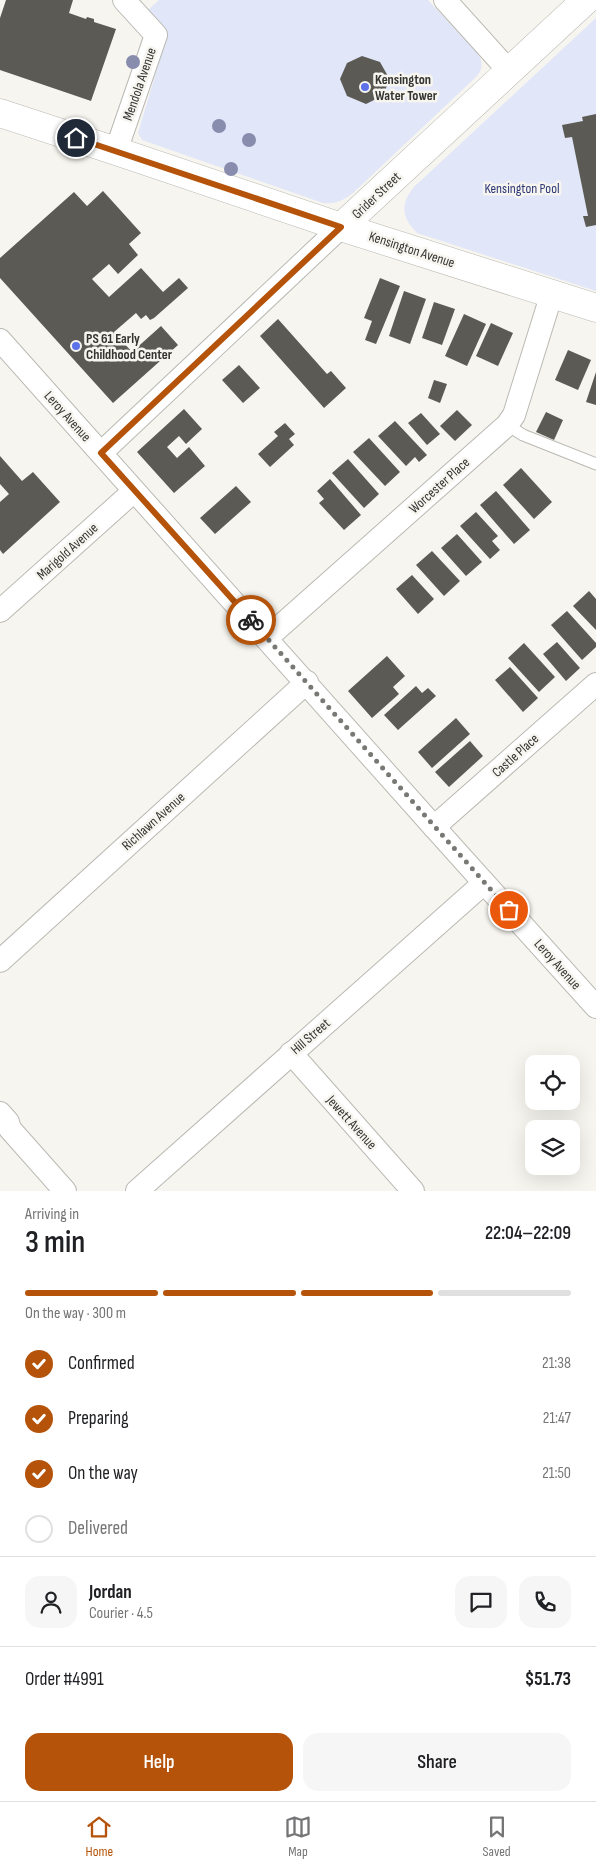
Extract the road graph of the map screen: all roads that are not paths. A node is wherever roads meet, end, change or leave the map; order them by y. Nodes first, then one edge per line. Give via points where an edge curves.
1 (124, 0) edge
2 (445, 0) edge
3 (586, 0) edge
4 (510, 71) junction
5 (0, 113) edge
6 (116, 150) junction
7 (341, 227) junction
8 (552, 293) junction
9 (596, 308) edge
10 (0, 340) edge
11 (507, 425) junction
12 (101, 453) junction
13 (596, 464) edge
14 (134, 491) junction
15 (0, 611) edge
16 (267, 638) junction
17 (306, 682) junction
18 (596, 684) edge
19 (434, 827) junction
20 (484, 883) junction
21 (0, 961) edge
22 (596, 1007) edge
23 (291, 1053) junction
24 (0, 1113) edge
25 (65, 1191) edge
26 (137, 1191) edge
27 (413, 1191) edge

1 - 6 street, Mendola Avenue via 156,34
2 - 4 street
3 - 4 street, Grider Street
4 - 7 street, Grider Street
5 - 6 street, Kensington Avenue
6 - 7 street, Kensington Avenue
7 - 8 street, Kensington Avenue
7 - 12 street, Grider Street
8 - 9 street, Kensington Avenue
8 - 11 street, Worcester Place via 514,415
10 - 12 street, Leroy Avenue
11 - 13 lane via 523,435
11 - 16 street, Worcester Place
12 - 14 street, Leroy Avenue
14 - 15 street, Marigold Avenue
14 - 16 street, Leroy Avenue
16 - 17 street, Leroy Avenue
17 - 19 street, Leroy Avenue
17 - 21 street, Richlawn Avenue
18 - 19 street, Castle Place
19 - 20 street, Leroy Avenue
20 - 22 street, Leroy Avenue
20 - 23 street, Hill Street
23 - 26 street, Hill Street
23 - 27 street, Jewett Avenue
24 - 25 street via 10,1129

